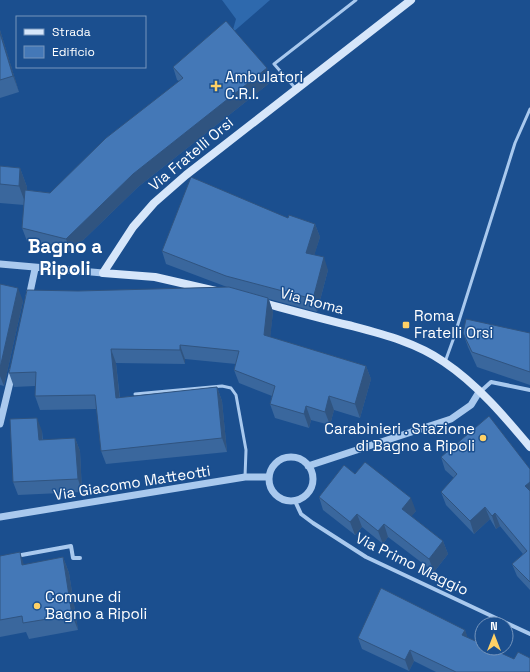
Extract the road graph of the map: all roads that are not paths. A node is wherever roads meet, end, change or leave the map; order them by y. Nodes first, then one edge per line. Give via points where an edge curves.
1 (356, 0) edge
2 (411, 0) edge
3 (296, 90) junction
4 (530, 109) edge
5 (0, 264) edge
6 (35, 269) junction
7 (103, 274) junction
8 (228, 294) edge
9 (250, 300) edge
10 (27, 308) edge
11 (15, 360) edge
12 (445, 362) junction
13 (530, 390) edge
14 (480, 392) junction
15 (135, 394) edge
16 (0, 424) edge
17 (530, 447) edge
18 (308, 466) junction
19 (245, 477) junction
20 (269, 477) junction
21 (295, 501) junction
22 (0, 517) edge
23 (7, 558) edge
24 (80, 558) dead end
25 (530, 634) edge

1 - 3 lane via 274,64
2 - 3 main road, Via Fratelli Orsi
3 - 7 main road, Via Fratelli Orsi via 233,137 154,203 134,227
4 - 12 lane via 515,143
5 - 6 street
6 - 7 street
6 - 10 street
7 - 8 main road via 154,277
9 - 12 main road, Via Roma via 402,340
11 - 16 street
12 - 14 main road, Via Roma
13 - 14 street via 491,382
14 - 17 main road, Via Roma via 504,415
14 - 18 street via 471,405 450,419
15 - 19 lane via 222,386 231,388 236,395 246,450
18 - 20 street via 298,458 286,458 275,464
18 - 21 street via 312,472 312,487 308,494
19 - 20 street, Via Giacomo Matteotti
19 - 22 street, Via Giacomo Matteotti
20 - 21 street via 270,487 281,500
21 - 25 street, Via Primo Maggio via 301,514 313,524 366,557
23 - 24 street via 71,546 73,558

